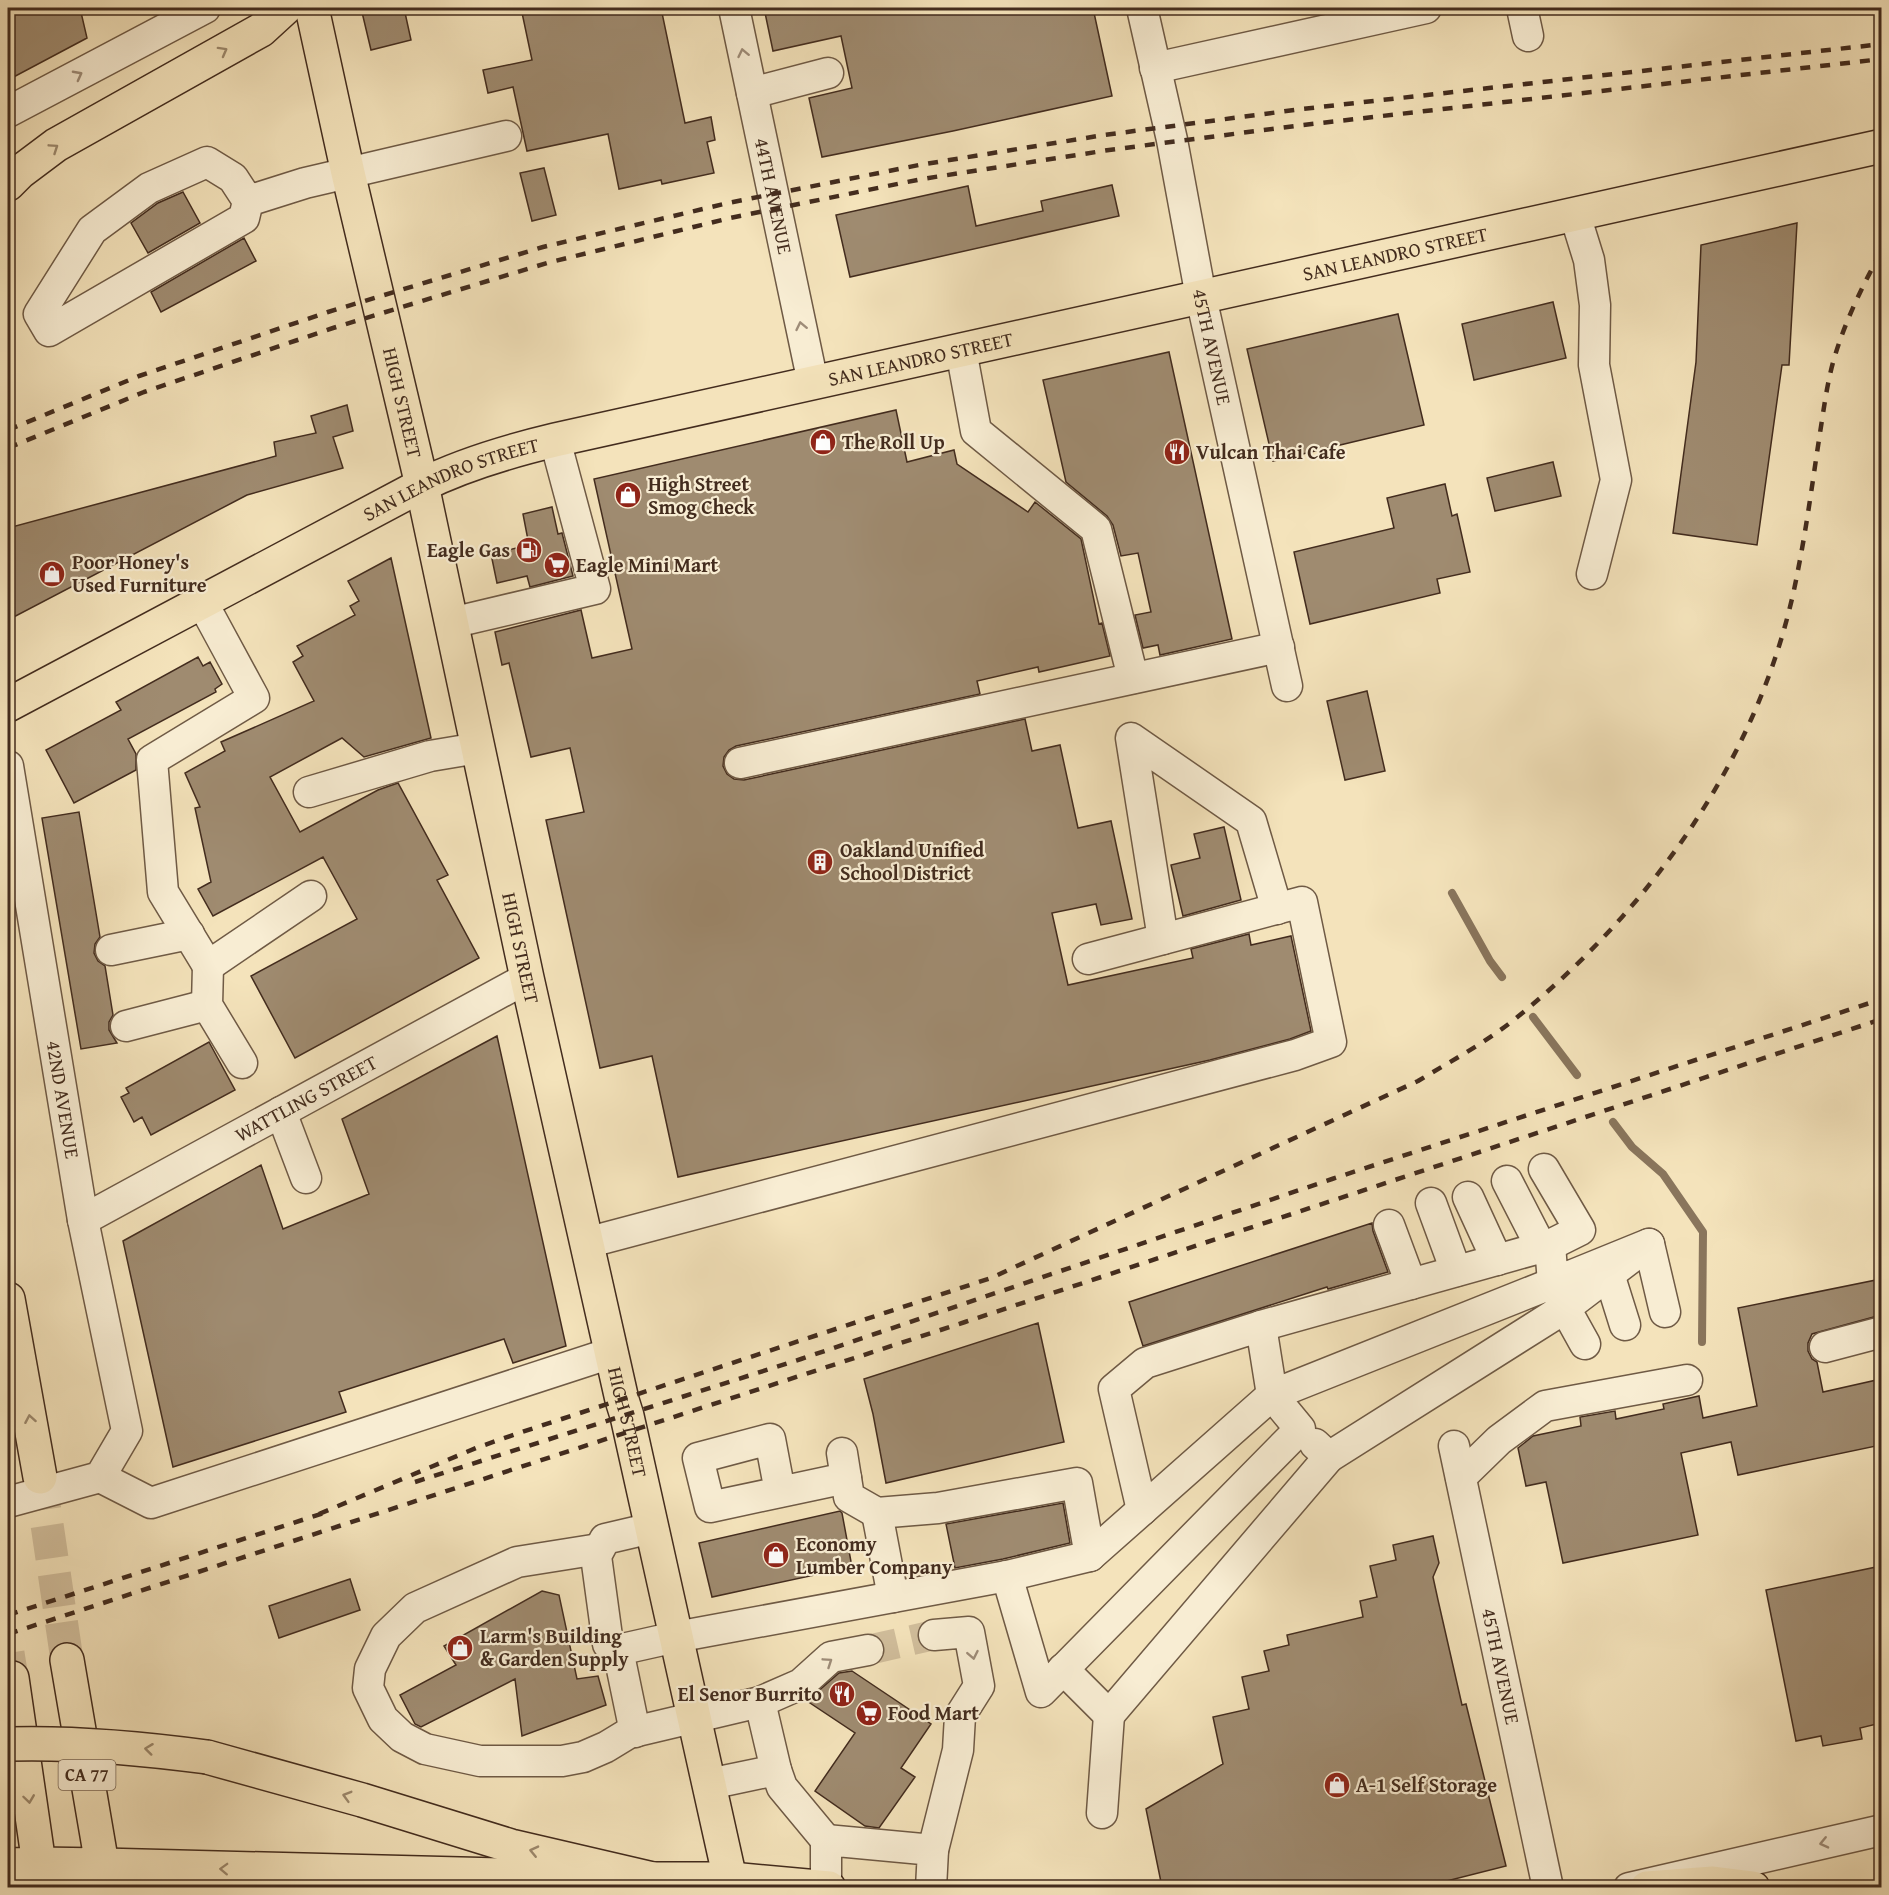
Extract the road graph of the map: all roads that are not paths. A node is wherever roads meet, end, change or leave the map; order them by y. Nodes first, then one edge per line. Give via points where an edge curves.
1 (205, 8) edge
2 (285, 8) edge
3 (312, 8) edge
4 (734, 8) edge
5 (1142, 8) edge
6 (1426, 8) edge
7 (1155, 68) junction
8 (828, 73) dead end
9 (752, 93) junction
10 (8, 112) edge
11 (506, 136) dead end
12 (1881, 146) edge
13 (348, 173) junction
14 (8, 184) edge
15 (248, 201) junction
16 (1575, 215) junction
17 (1201, 297) junction
18 (961, 350) junction
19 (813, 383) junction
20 (555, 440) junction
21 (422, 485) junction
22 (1592, 574) dead end
23 (202, 602) junction
24 (451, 623) junction
25 (1279, 647) junction
26 (1133, 678) junction
27 (1287, 686) dead end
28 (8, 705) edge
29 (478, 748) junction
30 (740, 763) dead end
31 (8, 766) edge
32 (309, 792) dead end
33 (311, 897) dead end
34 (1277, 909) junction
35 (189, 934) junction
36 (1163, 939) junction
37 (111, 950) dead end
38 (1088, 959) dead end
39 (208, 966) junction
40 (527, 978) junction
41 (207, 1005) junction
42 (126, 1026) dead end
43 (243, 1063) dead end
44 (281, 1112) junction
45 (1544, 1169) dead end
46 (306, 1178) dead end
47 (1507, 1180) dead end
48 (1468, 1197) dead end
49 (1431, 1203) dead end
50 (83, 1220) junction
51 (1389, 1225) dead end
52 (586, 1243) junction
53 (1649, 1244) junction
54 (1546, 1246) junction
55 (1497, 1260) junction
56 (1456, 1271) junction
57 (1609, 1274) junction
58 (1411, 1284) junction
59 (1559, 1295) junction
60 (8, 1299) edge
61 (1665, 1312) dead end
62 (1625, 1324) dead end
63 (1261, 1326) junction
64 (1881, 1332) edge
65 (1585, 1344) dead end
66 (1825, 1347) dead end
67 (611, 1353) junction
68 (1687, 1380) dead end
69 (1272, 1395) junction
70 (1300, 1429) junction
71 (1454, 1446) dead end
72 (1329, 1457) junction
73 (40, 1477) tunnel mouth
74 (100, 1477) junction
75 (1461, 1477) junction
76 (780, 1492) dead end
77 (8, 1502) edge
78 (1142, 1510) junction
79 (877, 1513) junction
80 (652, 1528) junction
81 (599, 1550) junction
82 (1090, 1556) junction
83 (1007, 1576) junction
84 (893, 1597) junction
85 (934, 1635) tunnel mouth
86 (676, 1637) junction
87 (618, 1650) junction
88 (868, 1650) tunnel mouth
89 (67, 1660) tunnel mouth
90 (1063, 1669) junction
91 (12, 1678) dead end
92 (760, 1702) junction
93 (1108, 1715) junction
94 (694, 1716) junction
95 (635, 1732) junction
96 (8, 1744) edge
97 (776, 1770) junction
98 (709, 1784) junction
99 (1102, 1813) dead end
100 (1881, 1830) edge
101 (826, 1840) junction
102 (933, 1850) junction
103 (30, 1872) edge
104 (105, 1876) edge
105 (652, 1880) junction
106 (731, 1883) edge
107 (827, 1887) edge
108 (930, 1887) edge
109 (1548, 1887) edge
110 (1629, 1887) edge
111 (1647, 1887) edge
112 (1753, 1887) edge

10 -> 1 street
14 -> 2 main road via 56,145 261,30
3 - 13 main road, HIGH STREET
9 -> 4 street, 44TH AVENUE
5 - 7 street, 45TH AVENUE
6 - 7 street
7 - 17 street, 45TH AVENUE
8 - 9 street
19 -> 9 street, 44TH AVENUE
11 - 13 street
12 - 16 main road, SAN LEANDRO STREET
13 - 15 street
13 - 21 main road, HIGH STREET
15 - 15 street via 233,178 207,162 149,188 92,230 39,314 50,331 244,218
16 - 17 main road, SAN LEANDRO STREET
16 - 22 street via 1589,260 1595,305 1594,365 1616,480
17 - 18 main road, SAN LEANDRO STREET
17 - 25 street, 45TH AVENUE
18 - 19 main road, SAN LEANDRO STREET
18 - 26 street via 976,431 1096,529
19 - 20 main road, SAN LEANDRO STREET
20 - 21 main road, SAN LEANDRO STREET via 486,458
20 - 24 street via 595,590
21 - 23 main road, SAN LEANDRO STREET
21 - 24 main road, HIGH STREET
23 - 28 main road, SAN LEANDRO STREET
23 - 35 street via 254,698 152,760 163,892
24 - 29 main road, HIGH STREET
25 - 26 street
25 - 27 street, 45TH AVENUE
26 - 30 street
29 - 32 street via 430,756
29 - 40 main road, HIGH STREET
31 - 50 street, 42ND AVENUE
33 - 39 street
34 - 36 street
34 - 36 street via 1251,821 1131,738
34 - 52 street via 1302,903 1331,1042 1295,1055
35 - 37 street
35 - 39 street
36 - 38 street
39 - 41 street
40 - 44 street, WATTLING STREET
40 - 52 main road, HIGH STREET
41 - 42 street
41 - 43 street
44 - 46 street
44 - 50 street, WATTLING STREET
45 - 54 street via 1580,1230
47 - 54 street
48 - 55 street
49 - 56 street
50 - 74 street, 42ND AVENUE via 127,1431
51 - 58 street
52 - 67 main road, HIGH STREET
53 - 57 street
53 - 59 street
53 - 61 street
54 - 55 street
54 - 59 street
55 - 56 street
56 - 58 street
57 - 59 street
57 - 62 street
58 - 63 street
59 - 65 street
59 - 69 street
59 - 72 street
73 -> 60 main road
63 - 69 street
63 - 78 street via 1145,1363 1114,1389
64 - 66 street
67 - 74 street via 151,1503
67 - 80 main road, HIGH STREET
68 - 75 street via 1545,1406 1499,1440
69 - 70 street
69 - 78 street
70 - 72 street
70 - 90 street
71 - 75 street, 45TH AVENUE
72 - 93 street
74 - 77 street
75 - 109 street, 45TH AVENUE
76 - 79 street via 844,1466 849,1497
78 - 82 street
79 - 82 street via 938,1508 1077,1483
79 - 84 street
80 - 81 street via 605,1539
80 - 86 main road, HIGH STREET
81 - 87 street via 608,1644
81 - 95 street via 517,1562 415,1608 386,1636 370,1669 368,1688 383,1719 402,1737 425,1749 480,1761 562,1761 606,1748
82 - 83 street
83 - 84 street
83 - 90 street via 1041,1692
84 - 86 street
85 -> 102 street via 969,1632 979,1686 960,1716 958,1750
86 - 87 street
86 - 94 main road, HIGH STREET
87 - 95 street
92 -> 88 street via 801,1684 831,1657
89 - 104 main road, CA 77
90 - 93 street
91 -> 103 main road
92 - 94 street
92 - 97 street
93 - 99 street
94 - 95 street
94 - 98 main road, HIGH STREET
105 -> 96 main road, bridge via 511,1846 207,1757 106,1745
97 - 98 street
97 - 101 street via 782,1787
98 - 106 main road, HIGH STREET
100 -> 110 street
101 - 102 street
101 - 107 street
102 - 108 street
103 - 104 main road
105 -> 104 main road
105 - 106 main road
106 - 107 main road
111 - 112 main road via 1713,1883

